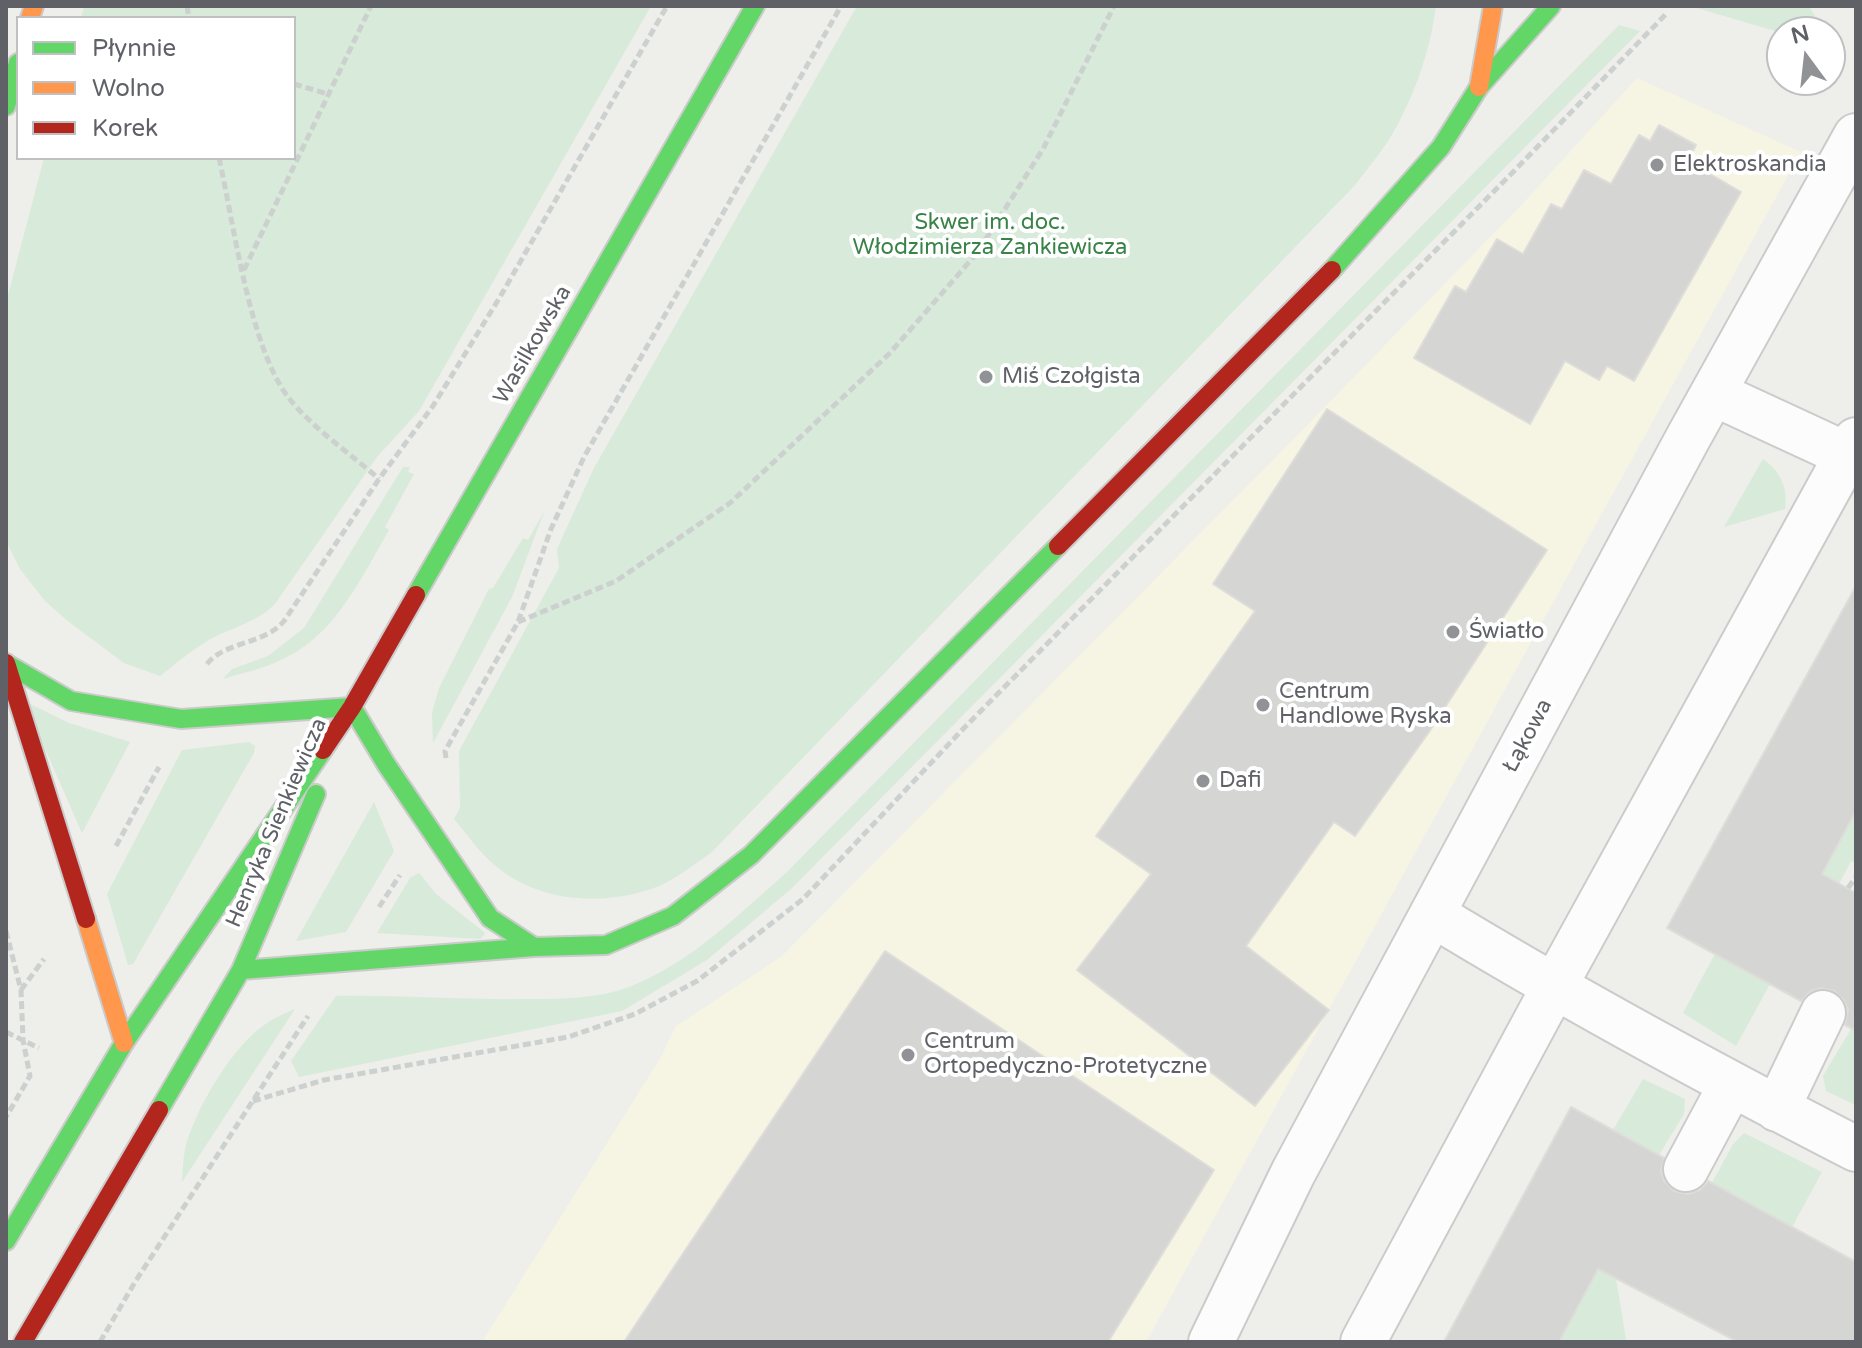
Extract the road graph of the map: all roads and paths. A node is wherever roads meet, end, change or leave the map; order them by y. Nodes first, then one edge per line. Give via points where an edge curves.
1 (371, 6) edge
2 (667, 6) edge
3 (755, 6) edge
4 (841, 6) edge
5 (1114, 6) edge
6 (1493, 6) edge
7 (1551, 6) edge
8 (16, 70) edge
9 (296, 85) edge
10 (1479, 87) junction
11 (328, 94) junction
12 (6, 106) edge
13 (1856, 136) edge
14 (219, 160) edge
15 (244, 271) junction
16 (1713, 393) junction
17 (1852, 448) edge
18 (379, 479) junction
19 (6, 664) edge
20 (204, 668) dead end
21 (352, 707) junction
22 (1856, 877) edge
23 (1848, 888) dead end
24 (1432, 914) junction
25 (6, 931) edge
26 (534, 947) junction
27 (241, 970) junction
28 (1554, 987) junction
29 (1823, 1013) dead end
30 (6, 1032) edge
31 (23, 1040) junction
32 (124, 1043) junction
33 (39, 1048) dead end
34 (1731, 1085) junction
35 (1777, 1109) junction
36 (6, 1117) edge
37 (1856, 1149) edge
38 (1686, 1169) dead end
39 (6, 1241) edge
40 (23, 1342) edge
41 (1211, 1342) edge
42 (1363, 1342) edge

1 - 11 path
2 - 18 path via 485,321 433,406
3 - 21 main road, Wasilkowska
4 - 5 path via 584,457 518,622 616,581 730,503 890,353 977,253 1043,149
6 - 10 main road
7 - 10 main road
8 - 12 main road
9 - 11 path
10 - 26 main road via 1441,147 1355,247 751,855 673,916 606,945
11 - 15 path
13 - 16 street, Łąkowa
14 - 15 path
15 - 18 path via 272,372 289,399
16 - 17 street
16 - 24 street, Łąkowa
17 - 28 street
18 - 20 path via 279,627 222,652
19 - 21 main road via 71,701 181,719
19 - 32 main road
21 - 26 main road via 490,918
21 - 27 main road, Henryka Sienkiewicza
21 - 32 main road, Henryka Sienkiewicza
22 - 23 path
24 - 28 street
24 - 41 street, Łąkowa via 1293,1173
25 - 31 path via 21,990
26 - 27 main road
27 - 40 main road, Henryka Sienkiewicza
28 - 34 street
28 - 42 street
29 - 35 street
30 - 31 path
31 - 33 path
31 - 36 path via 30,1076
32 - 39 main road, Henryka Sienkiewicza
34 - 35 street
34 - 38 street
35 - 37 street

